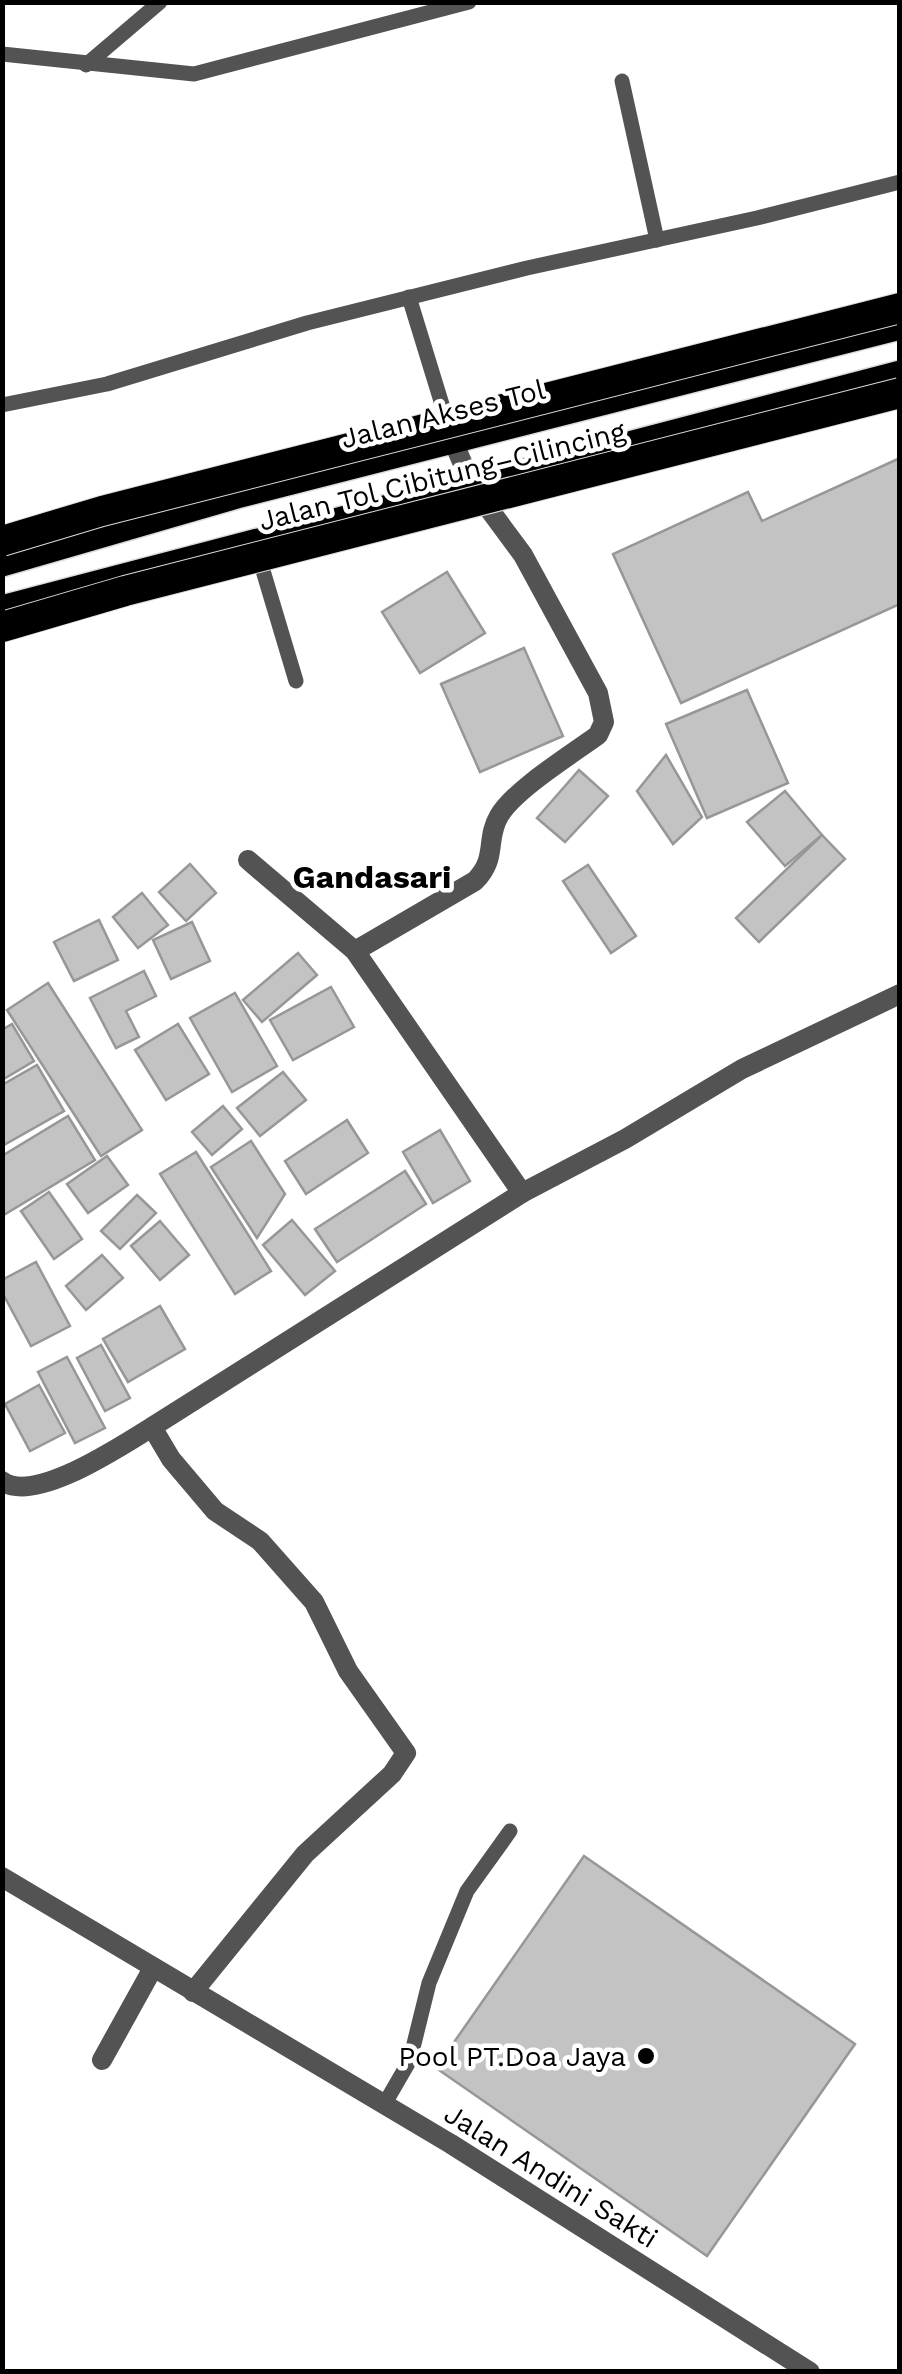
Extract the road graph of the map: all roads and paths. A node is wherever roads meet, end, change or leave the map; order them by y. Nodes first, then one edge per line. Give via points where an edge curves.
1 (160, 2) edge
2 (469, 2) edge
3 (2, 54) edge
4 (86, 65) junction
5 (622, 81) dead end
6 (900, 182) edge
7 (657, 240) junction
8 (409, 297) junction
9 (900, 308) edge
10 (900, 327) edge
11 (900, 373) edge
12 (900, 393) edge
13 (2, 406) edge
14 (454, 442) junction
15 (472, 486) junction
16 (2, 541) edge
17 (254, 541) junction
18 (2, 564) edge
19 (2, 608) edge
20 (2, 627) edge
21 (296, 681) dead end
22 (248, 860) dead end
23 (355, 951) junction
24 (900, 994) edge
25 (522, 1193) junction
26 (152, 1428) junction
27 (2, 1481) edge
28 (510, 1831) dead end
29 (2, 1877) edge
30 (154, 1968) junction
31 (193, 1992) junction
32 (102, 2060) dead end
33 (384, 2105) junction
34 (810, 2372) edge

1 - 4 lane
2 - 4 lane via 194,74
3 - 4 lane
5 - 7 lane
6 - 7 lane
7 - 8 lane
8 - 13 lane via 107,384
8 - 14 lane
9 - 16 highway, Jalan Tol Cibitung–Cilincing, bridge
10 - 14 main road, Jalan Akses Tol
11 - 15 main road
12 - 20 highway, Jalan Tol Cibitung–Cilincing, bridge
14 - 15 street
14 - 18 main road, Jalan Akses Tol
15 - 17 main road
15 - 23 street via 523,555 598,693 604,722 598,735 498,816 487,868 475,881
17 - 19 main road
17 - 21 lane
22 - 23 street
23 - 25 street
24 - 25 street via 742,1070
25 - 26 street
26 - 27 street via 49,1482 23,1487
26 - 31 street via 215,1511 260,1541 314,1602 348,1672 406,1753 305,1854
28 - 33 lane via 467,1891 429,1983 410,2060
29 - 30 street, Jalan Andini Sakti
30 - 31 street, Jalan Andini Sakti
30 - 32 street
31 - 33 street, Jalan Andini Sakti
33 - 34 street, Jalan Andini Sakti

